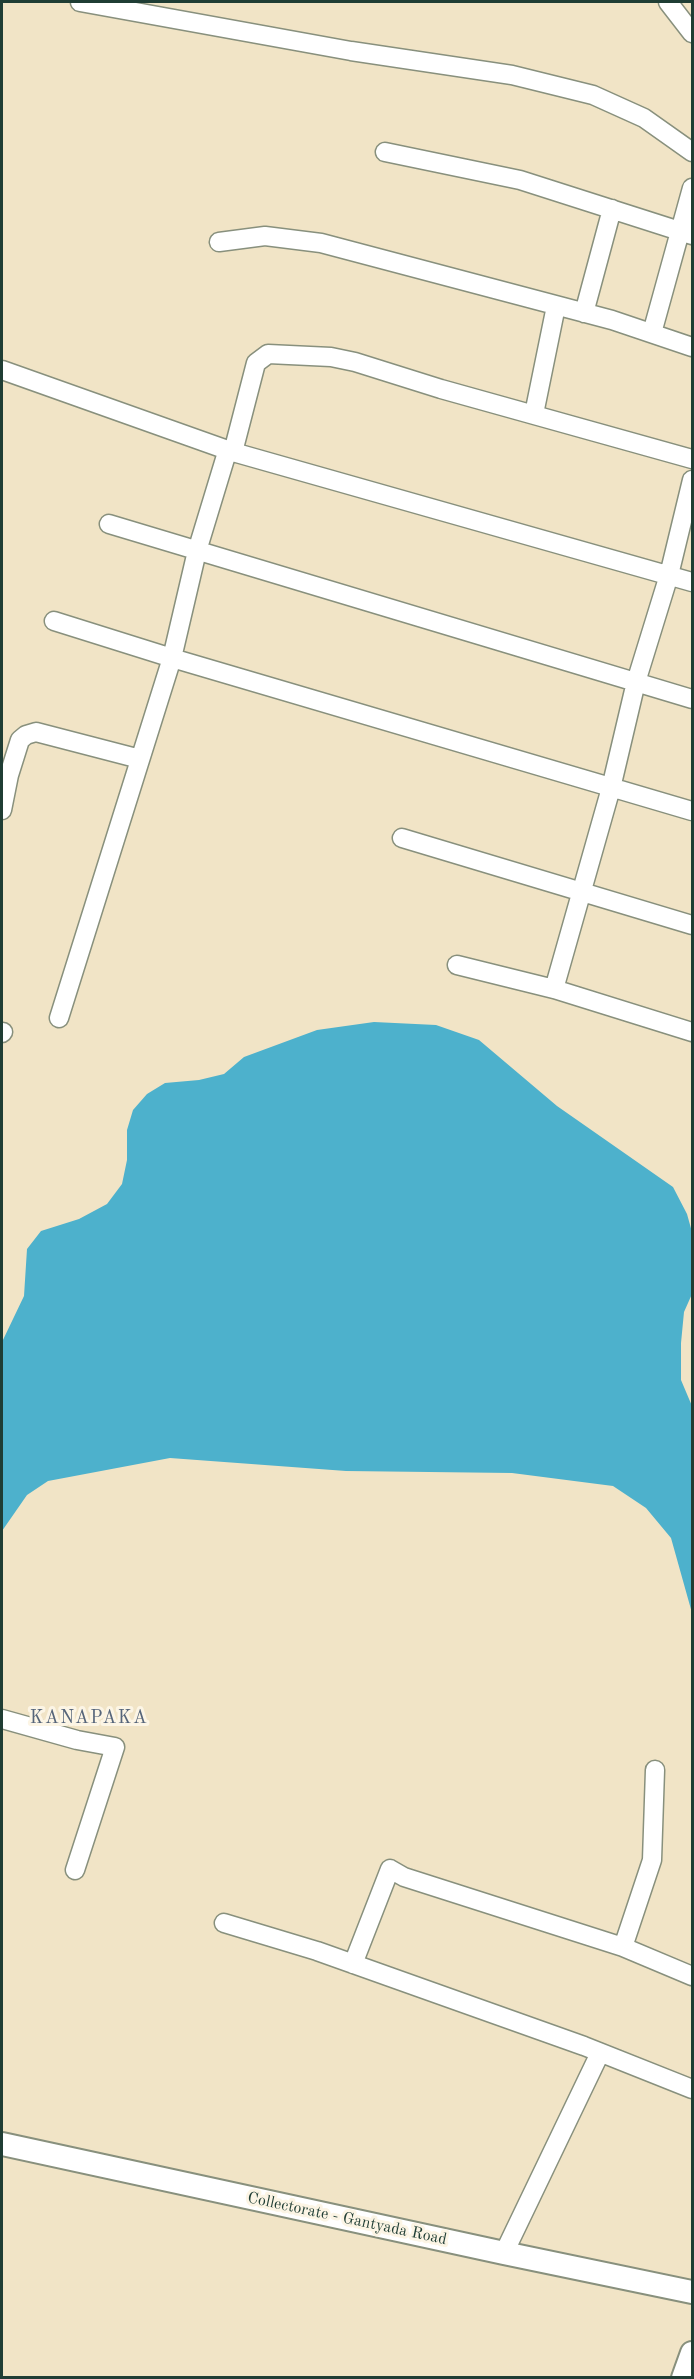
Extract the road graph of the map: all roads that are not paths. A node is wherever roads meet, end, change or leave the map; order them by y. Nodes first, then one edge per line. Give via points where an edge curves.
1 (80, 2) edge
2 (668, 2) edge
3 (693, 33) edge
4 (386, 152) dead end
5 (693, 152) edge
6 (693, 188) edge
7 (612, 209) junction
8 (686, 233) edge
9 (219, 242) dead end
10 (556, 306) junction
11 (584, 313) junction
12 (651, 333) junction
13 (693, 347) edge
14 (2, 370) edge
15 (534, 414) junction
16 (231, 450) junction
17 (693, 459) edge
18 (693, 480) edge
19 (109, 524) dead end
20 (196, 551) junction
21 (669, 575) junction
22 (693, 582) edge
23 (54, 621) dead end
24 (172, 658) junction
25 (636, 682) junction
26 (693, 699) edge
27 (140, 759) junction
28 (5, 778) edge
29 (611, 788) junction
30 (2, 810) edge
31 (693, 811) edge
32 (402, 838) dead end
33 (580, 892) junction
34 (693, 925) edge
35 (458, 965) dead end
36 (554, 988) junction
37 (59, 1018) dead end
38 (693, 1032) edge
39 (2, 1719) edge
40 (655, 1770) dead end
41 (75, 1870) dead end
42 (224, 1923) dead end
43 (623, 1947) junction
44 (352, 1964) junction
45 (693, 1976) edge
46 (600, 2053) junction
47 (693, 2089) edge
48 (2, 2144) edge
49 (504, 2253) junction
50 (693, 2292) edge
51 (693, 2353) edge
52 (683, 2378) edge

1 - 5 street via 351,51 512,75 582,92 644,118
2 - 3 street
4 - 7 street via 520,180
6 - 8 street
7 - 8 street
7 - 11 street
8 - 12 street
9 - 10 street via 265,236 321,243
10 - 11 street
10 - 15 street
11 - 12 street
12 - 13 street
14 - 16 street
15 - 16 street via 348,360 268,354 256,363
15 - 17 street
16 - 20 street
16 - 21 street
18 - 21 street
19 - 20 street
20 - 24 street
20 - 25 street
21 - 22 street
21 - 25 street
23 - 24 street
24 - 27 street
24 - 29 street
25 - 26 street
25 - 29 street
27 - 28 street via 36,732 20,740
27 - 37 street
28 - 30 street
29 - 31 street
29 - 33 street
32 - 33 street
33 - 34 street
33 - 36 street
35 - 36 street
36 - 38 street
39 - 41 street via 115,1747
40 - 43 street via 652,1860
42 - 44 street
43 - 44 street via 390,1869
43 - 45 street
44 - 46 street
46 - 47 street
46 - 49 street
48 - 49 street, Collectorate - Gantyada Road
49 - 50 street, Collectorate - Gantyada Road
51 - 52 street

